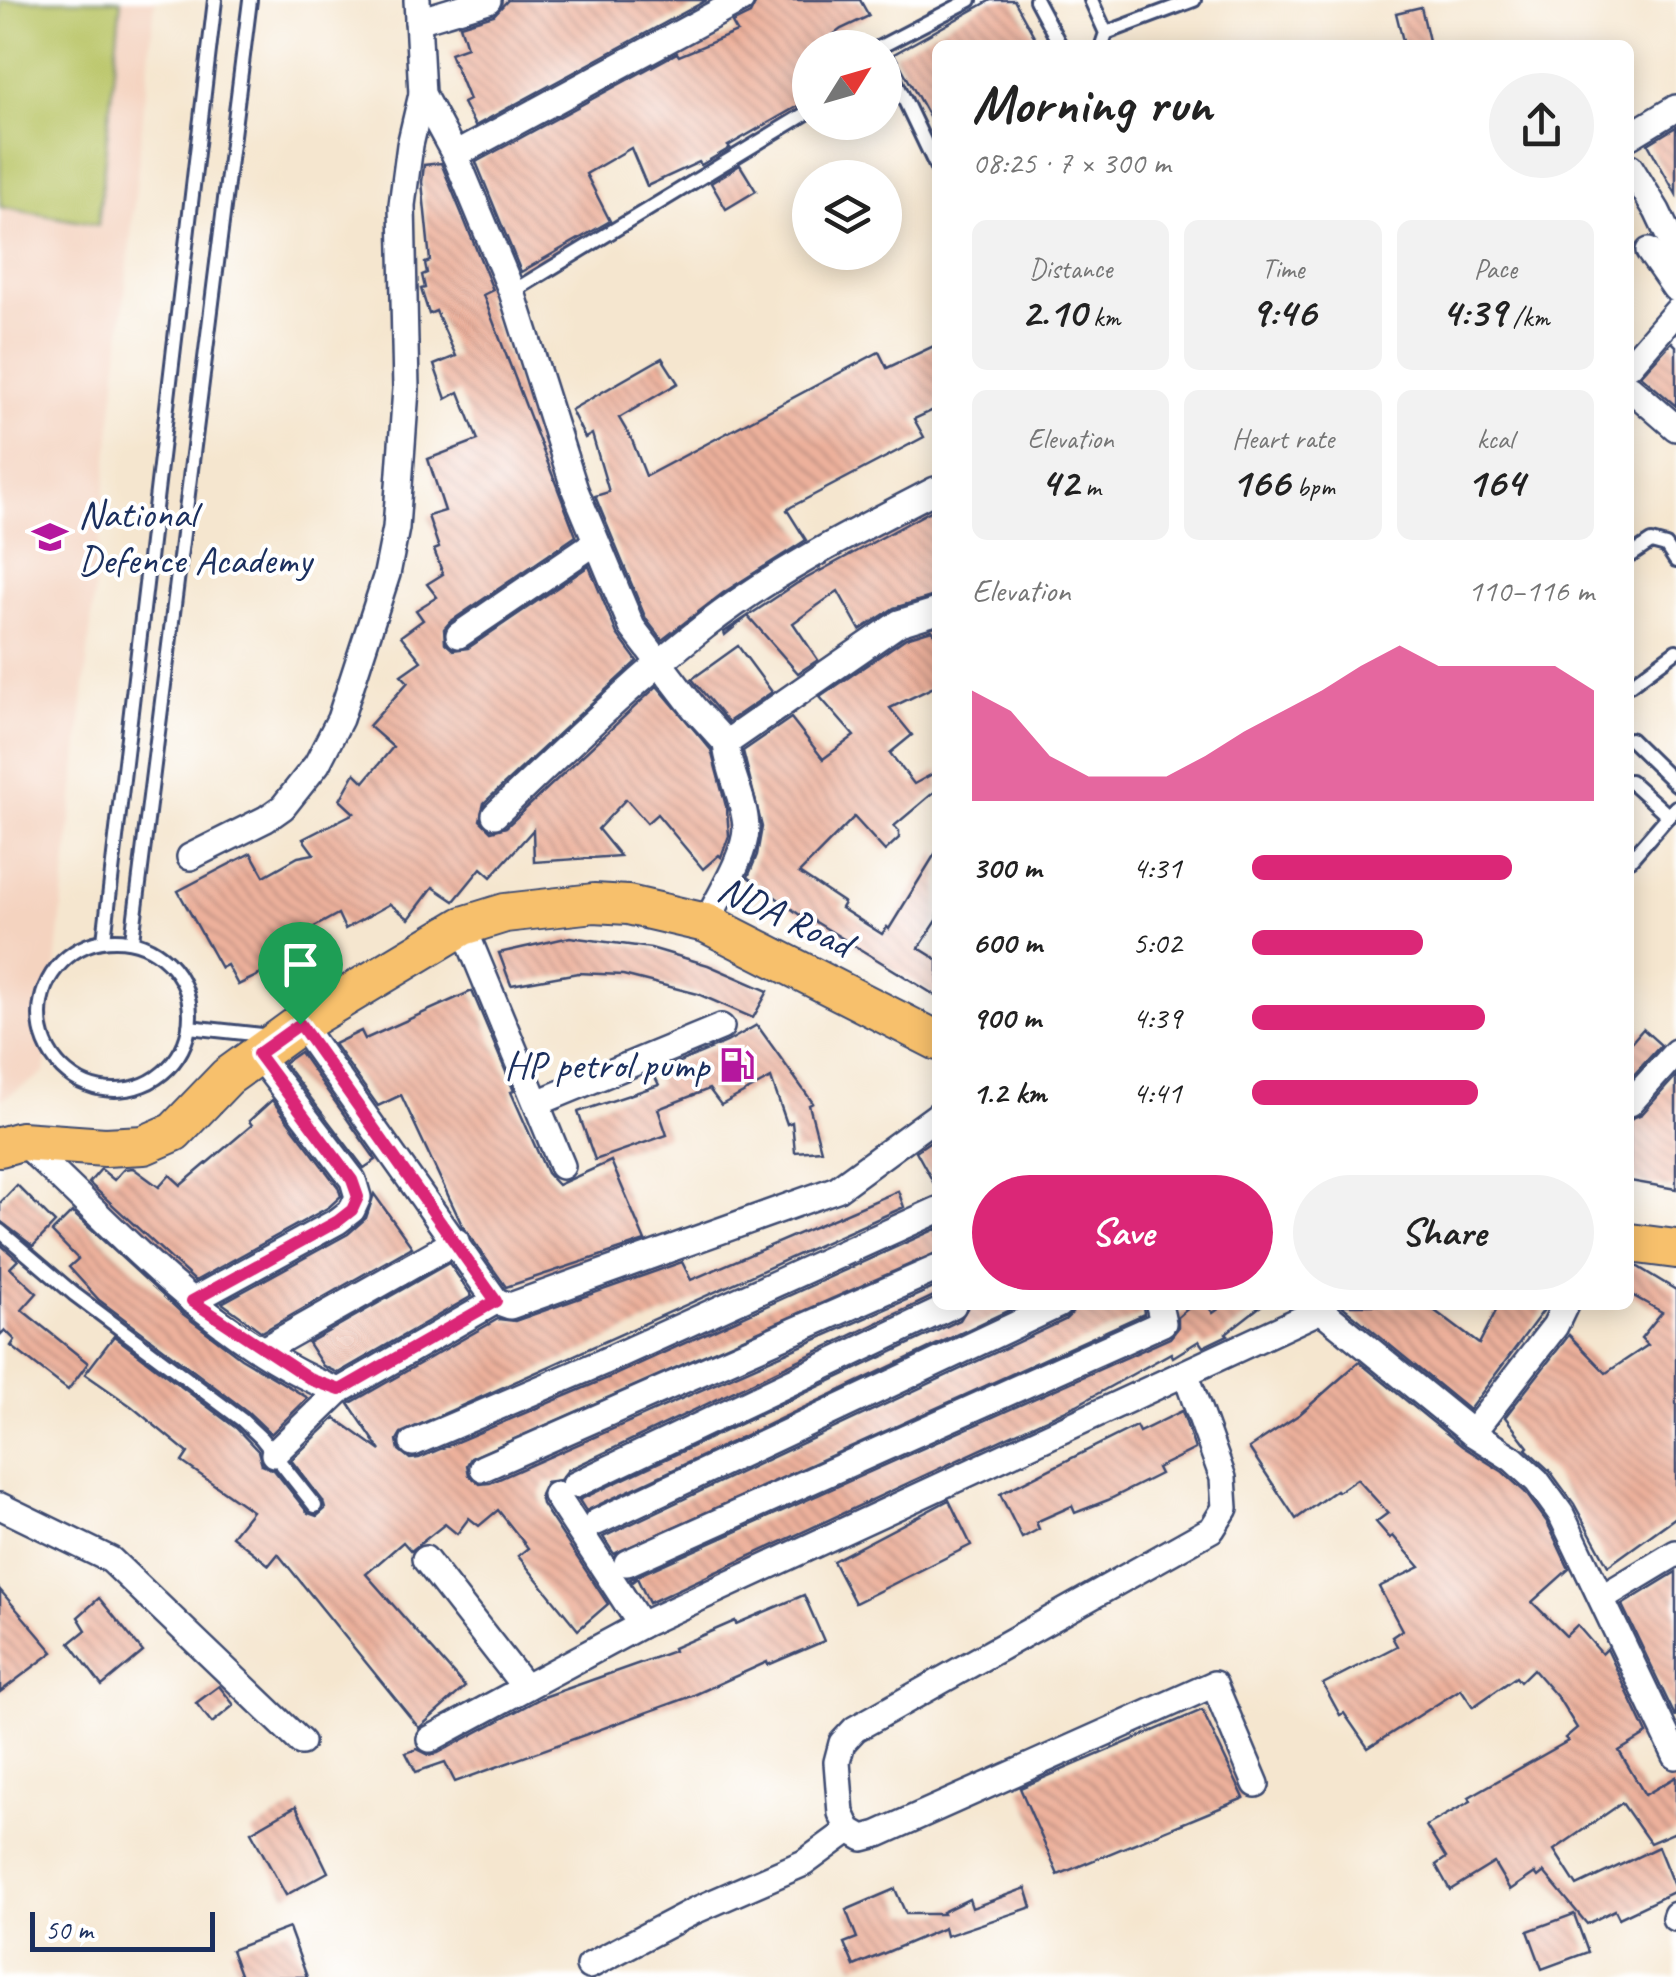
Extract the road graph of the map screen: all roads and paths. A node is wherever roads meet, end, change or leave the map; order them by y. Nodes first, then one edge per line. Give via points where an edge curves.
1 (215, 0) edge
2 (250, 0) edge
3 (488, 0) edge
4 (741, 0) edge
5 (970, 0) edge
6 (1036, 0) edge
7 (1091, 0) edge
8 (1194, 0) edge
9 (417, 10) edge
10 (902, 35) edge
11 (1104, 39) edge
12 (1057, 40) edge
13 (422, 94) junction
14 (902, 95) edge
15 (1676, 108) edge
16 (792, 122) edge
17 (1634, 134) edge
18 (455, 154) junction
19 (932, 157) edge
20 (1634, 171) edge
21 (1666, 206) edge
22 (1649, 251) dead end
23 (1674, 287) edge
24 (512, 292) junction
25 (1673, 322) edge
26 (1634, 361) edge
27 (1634, 391) edge
28 (1676, 428) edge
29 (932, 492) edge
30 (596, 542) junction
31 (1634, 553) edge
32 (1676, 560) edge
33 (932, 613) edge
34 (459, 636) dead end
35 (1676, 651) edge
36 (660, 664) junction
37 (1634, 682) edge
38 (726, 742) junction
39 (1634, 742) edge
40 (1634, 784) edge
41 (1676, 784) edge
42 (1672, 811) edge
43 (495, 815) dead end
44 (1634, 855) edge
45 (190, 856) dead end
46 (706, 923) junction
47 (462, 926) junction
48 (104, 940) junction
49 (132, 940) junction
50 (190, 1027) junction
51 (721, 1027) dead end
52 (280, 1038) junction
53 (932, 1038) edge
54 (1676, 1052) edge
55 (1634, 1099) edge
56 (537, 1103) junction
57 (932, 1119) edge
58 (11, 1144) edge
59 (562, 1166) dead end
60 (932, 1213) edge
61 (0, 1232) edge
62 (456, 1241) junction
63 (1634, 1244) edge
64 (1676, 1249) edge
65 (932, 1271) edge
66 (192, 1301) junction
67 (496, 1301) junction
68 (943, 1310) edge
69 (1047, 1310) edge
70 (1160, 1310) edge
71 (1315, 1310) edge
72 (1321, 1310) edge
73 (1563, 1310) edge
74 (263, 1350) junction
75 (1186, 1375) junction
76 (340, 1390) junction
77 (1472, 1433) junction
78 (413, 1443) dead end
79 (274, 1454) junction
80 (483, 1468) dead end
81 (0, 1506) edge
82 (315, 1506) dead end
83 (597, 1522) dead end
84 (1676, 1553) edge
85 (425, 1559) dead end
86 (627, 1563) dead end
87 (1604, 1598) junction
88 (641, 1625) junction
89 (524, 1686) junction
90 (430, 1739) dead end
91 (301, 1742) dead end
92 (1676, 1756) edge
93 (1256, 1784) dead end
94 (850, 1830) junction
95 (588, 1966) dead end

1 - 48 lane
2 - 49 lane
3 - 9 street
4 - 18 street
5 - 10 lane
6 - 12 lane
7 - 11 lane
8 - 11 lane
9 - 13 street
13 - 18 street
13 - 45 street via 402,205 406,390 387,574 340,719 318,764 274,813
14 - 19 lane
15 - 17 street
16 - 24 lane
18 - 24 street
20 - 21 street
21 - 23 street
22 - 23 street
24 - 30 street
25 - 26 street
27 - 28 street
29 - 36 street via 768,582
30 - 34 street
30 - 36 street via 632,627
31 - 32 lane via 1651,542 1666,546
33 - 38 street via 899,623
35 - 37 lane
36 - 38 street
36 - 43 street
38 - 46 street via 746,830
39 - 41 lane
40 - 42 lane
42 - 44 lane
46 - 47 main road, NDA Road via 594,903 505,912
46 - 53 main road, NDA Road
47 - 52 main road, NDA Road
47 - 56 street
48 - 49 lane
48 - 50 lane via 58,964 44,986 42,1037 54,1060 97,1089 124,1090 170,1068
49 - 50 lane via 170,963 189,1004
50 - 52 lane
51 - 56 street
52 - 58 main road, NDA Road via 227,1076 174,1132 144,1146
52 - 62 street via 330,1070
52 - 66 street via 358,1197 338,1221
54 - 55 street
56 - 59 street
57 - 67 street via 837,1189 510,1306
58 - 66 street
60 - 78 street
61 - 79 lane via 242,1420
62 - 67 street
62 - 74 street
63 - 64 main road
65 - 80 street
66 - 74 street
67 - 76 street
68 - 88 street via 566,1490
69 - 83 street
70 - 86 street via 1163,1323
71 - 75 street
72 - 77 street
73 - 77 street
74 - 76 street
75 - 88 street
75 - 94 street via 1223,1478 1224,1508 1212,1529 855,1728 836,1762
76 - 79 street
77 - 87 street via 1538,1482
79 - 82 lane
81 - 91 street via 111,1560
84 - 87 street
85 - 89 street
87 - 92 street
88 - 89 street
89 - 90 street
93 - 94 street via 1214,1684 878,1834 863,1838
94 - 95 street via 804,1862

